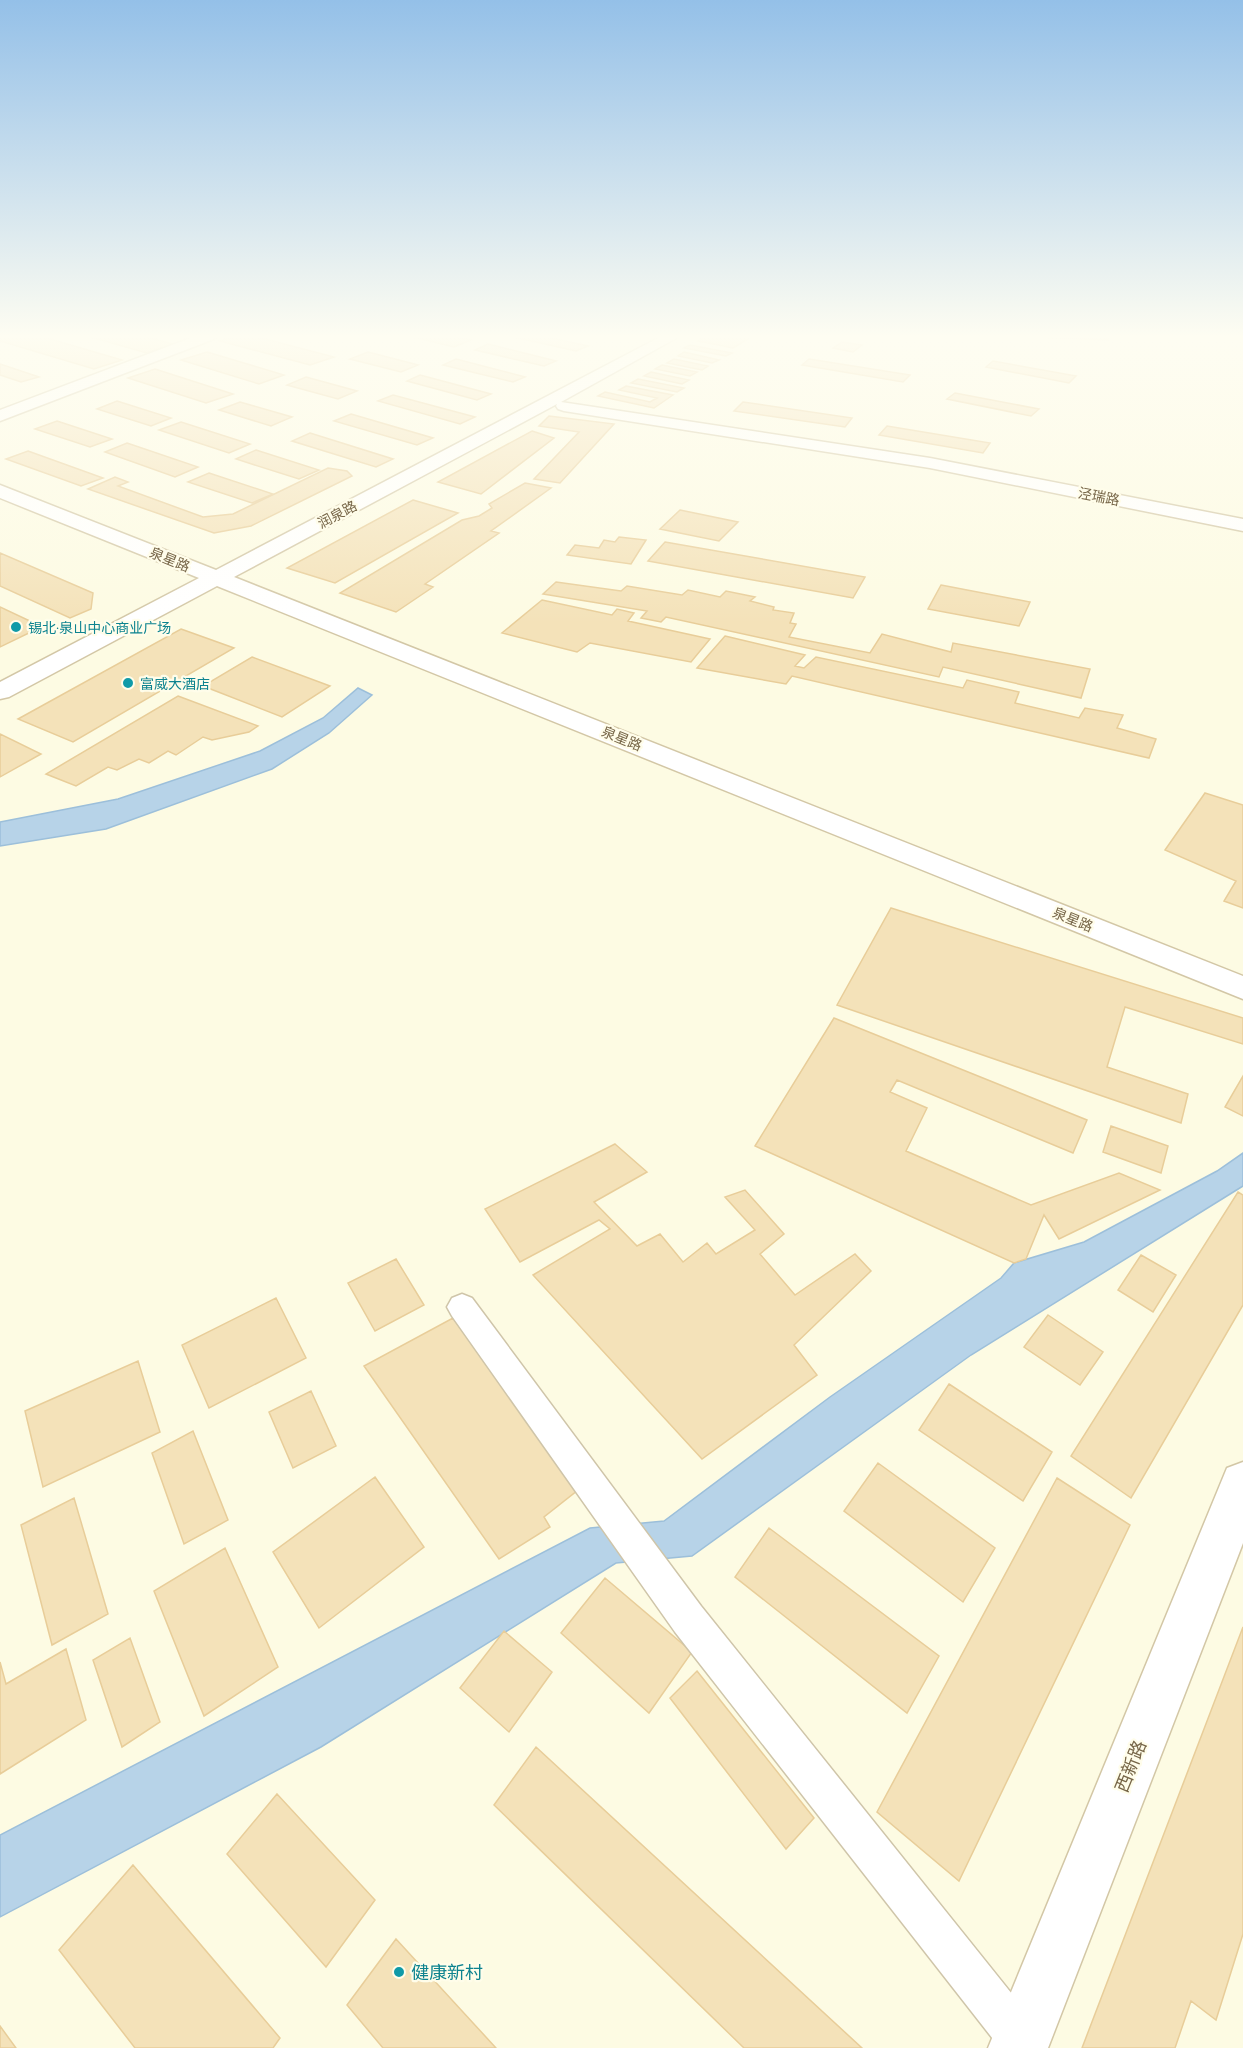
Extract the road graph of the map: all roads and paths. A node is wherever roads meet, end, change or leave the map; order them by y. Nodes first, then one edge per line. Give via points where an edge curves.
1 (492, 432) edge
2 (728, 432) edge
3 (0, 491) edge
4 (1243, 525) edge
5 (217, 577) junction
6 (0, 692) edge
7 (1243, 988) edge
8 (462, 1307) dead end
9 (1243, 1484) edge
10 (1019, 2044) edge

1 - 5 street, 润泉路
2 - 4 street, 泾瑞路 via 930,463
3 - 5 street, 泉星路
5 - 6 street, 润泉路
5 - 7 street, 泉星路
8 - 10 street via 669,1593
9 - 10 street, 西新路

